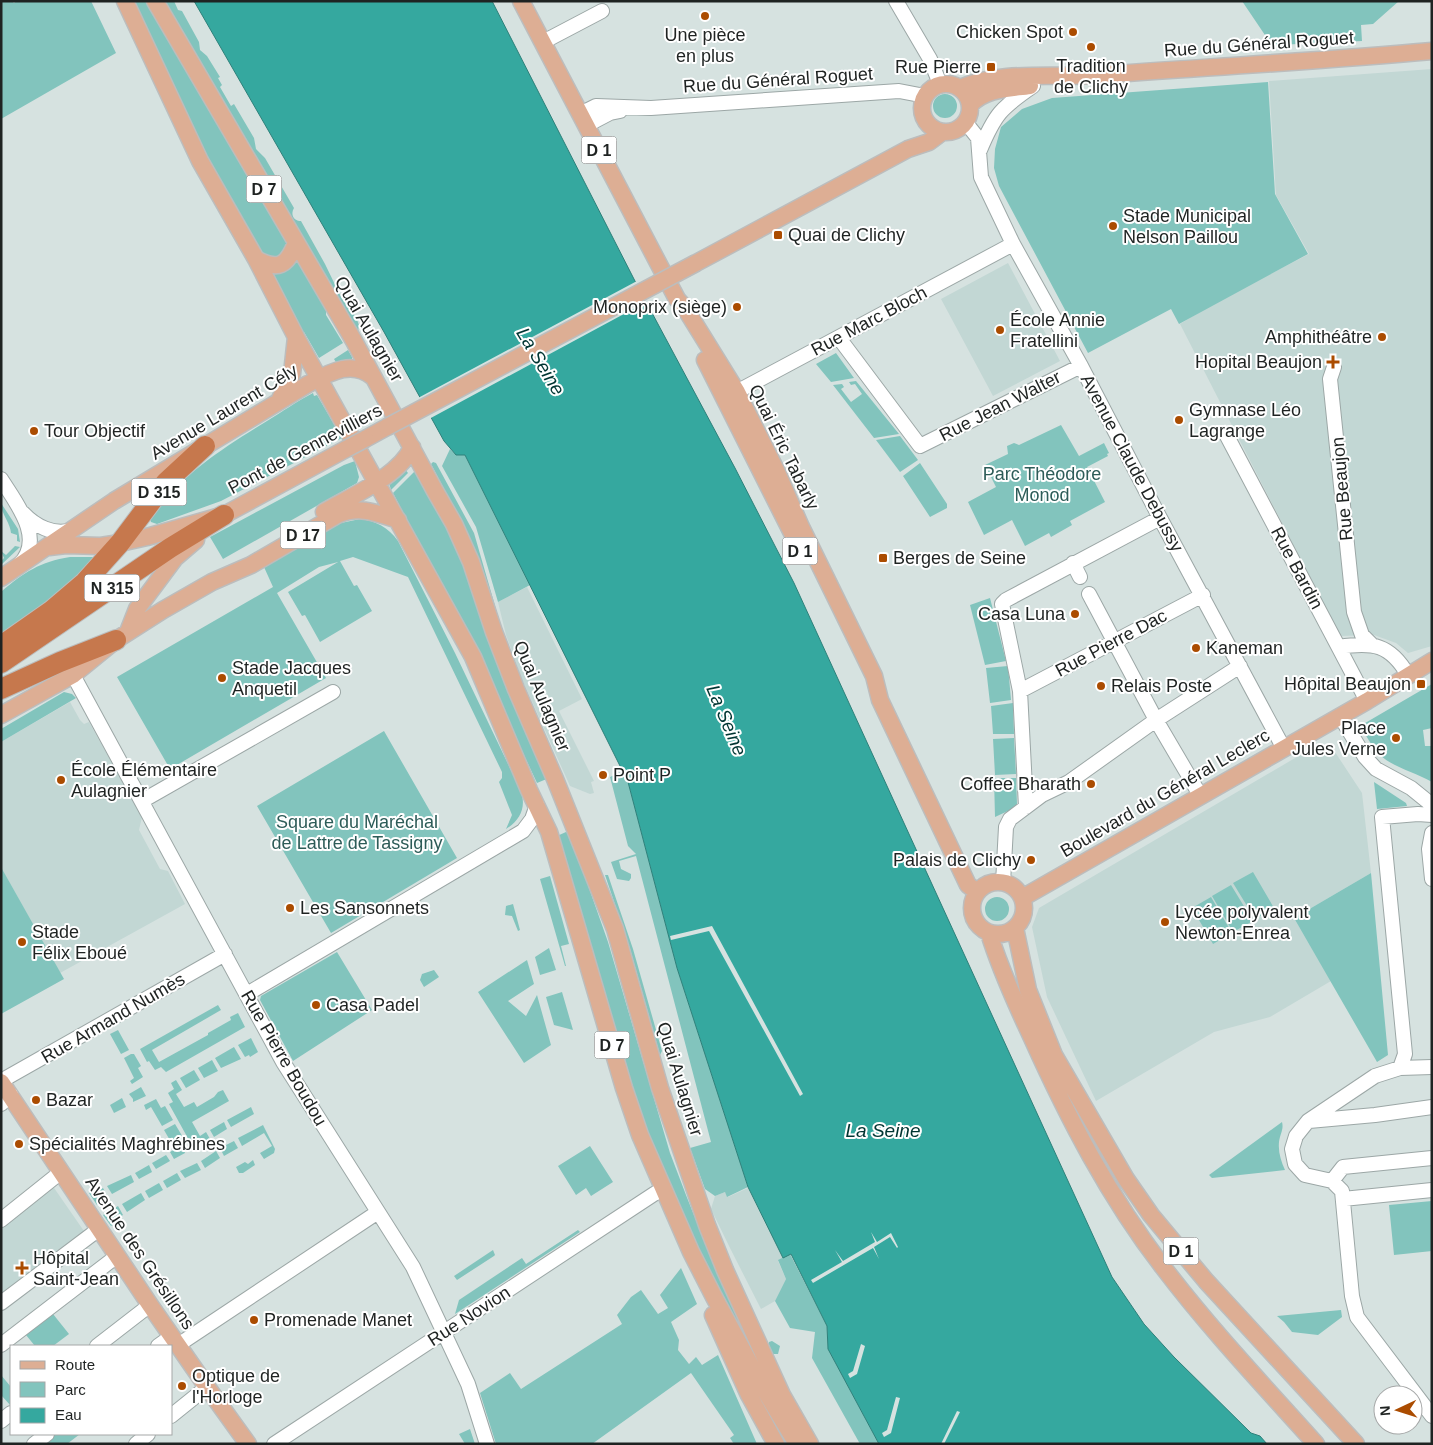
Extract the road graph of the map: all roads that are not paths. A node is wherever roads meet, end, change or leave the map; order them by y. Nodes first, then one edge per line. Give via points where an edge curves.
1 (125, 1) edge
2 (155, 1) edge
3 (521, 1) edge
4 (896, 1) edge
5 (602, 11) dead end
6 (543, 42) junction
7 (1432, 51) edge
8 (1088, 76) junction
9 (940, 84) junction
10 (1033, 86) junction
11 (960, 88) junction
12 (925, 96) junction
13 (970, 105) junction
14 (584, 120) junction
15 (966, 123) junction
16 (927, 124) junction
17 (941, 133) junction
18 (908, 149) junction
19 (980, 150) junction
20 (296, 243) junction
21 (1013, 244) junction
22 (256, 259) junction
23 (296, 337) junction
24 (839, 338) junction
25 (1081, 366) junction
26 (1334, 367) dead end
27 (373, 377) junction
28 (320, 378) junction
29 (731, 395) junction
30 (279, 401) junction
31 (1227, 436) dead end
32 (205, 446) junction
33 (412, 446) junction
34 (1, 479) edge
35 (377, 482) junction
36 (23, 513) junction
37 (224, 515) junction
38 (1160, 518) junction
39 (398, 520) junction
40 (72, 530) junction
41 (120, 543) junction
42 (42, 550) junction
43 (1073, 564) junction
44 (18, 565) junction
45 (1080, 577) dead end
46 (1, 578) edge
47 (212, 582) junction
48 (1089, 594) dead end
49 (1203, 595) junction
50 (1354, 612) junction
51 (122, 636) junction
52 (1114, 642) junction
53 (1371, 644) junction
54 (1, 646) edge
55 (1339, 647) junction
56 (1, 652) edge
57 (1432, 661) edge
58 (1, 663) edge
59 (1240, 666) junction
60 (1408, 675) junction
61 (74, 676) junction
62 (1, 689) edge
63 (1020, 691) junction
64 (333, 692) dead end
65 (880, 700) junction
66 (1366, 701) junction
67 (1, 715) edge
68 (1340, 716) junction
69 (1156, 720) junction
70 (1283, 748) junction
71 (1025, 787) junction
72 (1042, 794) junction
73 (1200, 795) junction
74 (142, 801) junction
75 (537, 805) junction
76 (1432, 805) edge
77 (566, 807) junction
78 (1026, 807) junction
79 (1432, 815) edge
80 (523, 830) junction
81 (549, 832) junction
82 (1432, 833) edge
83 (1432, 879) edge
84 (1004, 883) junction
85 (977, 892) junction
86 (1022, 898) junction
87 (1015, 928) junction
88 (989, 933) junction
89 (225, 954) junction
90 (247, 994) junction
91 (1432, 1067) edge
92 (1400, 1068) junction
93 (4, 1090) edge
94 (1432, 1107) edge
95 (1308, 1121) junction
96 (1432, 1158) edge
97 (60, 1172) junction
98 (1332, 1181) junction
99 (664, 1189) junction
100 (1432, 1190) edge
101 (1343, 1199) junction
102 (378, 1212) junction
103 (1, 1220) edge
104 (99, 1229) junction
105 (691, 1252) junction
106 (117, 1256) junction
107 (1, 1303) edge
108 (150, 1305) junction
109 (444, 1332) junction
110 (175, 1341) junction
111 (1, 1345) edge
112 (98, 1345) edge
113 (161, 1345) edge
114 (763, 1352) junction
115 (206, 1387) junction
116 (172, 1415) edge
117 (1432, 1416) edge
118 (46, 1435) edge
119 (147, 1435) edge
120 (34, 1444) edge
121 (136, 1444) edge
122 (248, 1444) edge
123 (274, 1444) edge
124 (487, 1444) edge
125 (776, 1444) edge
126 (796, 1444) edge
127 (810, 1444) edge
128 (821, 1444) edge
129 (1316, 1444) edge
130 (1356, 1444) edge

1 - 22 main road, D 7 via 200,161
2 - 20 main road, Quai Aulagnier / D 7
3 - 6 main road, Quai Éric Tabarly / D 1
4 - 9 street via 930,59
5 - 6 street
6 - 14 main road, Quai Éric Tabarly / D 1
7 - 8 main road, Rue du Général Roguet
8 - 10 main road, Rue du Général Roguet
8 - 11 main road, Rue du Général Roguet via 993,78
9 - 11 main road
9 - 12 main road
10 - 13 main road, Rue du Général Roguet via 996,90 978,97
10 - 19 street via 1003,108 988,129
11 - 13 main road
12 - 14 street, Rue du Général Roguet via 899,91 633,109 596,106
12 - 16 main road via 921,110
13 - 15 main road
14 - 29 main road, Quai Éric Tabarly / D 1
15 - 17 main road via 956,131
15 - 19 street, Avenue Claude Debussy via 978,138
16 - 17 main road
16 - 18 main road
17 - 18 main road, Pont de Gennevilliers via 929,142
18 - 37 main road, Pont de Gennevilliers, bridge
19 - 21 street, Avenue Claude Debussy via 981,177
20 - 22 main road via 290,258 281,264 268,266
20 - 27 main road, Quai Aulagnier / D 7
21 - 24 street, Rue Marc Bloch
21 - 25 street, Avenue Claude Debussy
22 - 23 main road, D 7
23 - 28 main road, D 7
23 - 30 main road via 292,374
24 - 25 street, Rue Jean Walter via 920,446
24 - 29 street, Rue Marc Bloch
25 - 38 street, Avenue Claude Debussy
26 - 50 street, Rue Beaujon via 1330,379
27 - 28 main road, Avenue Laurent Cély via 361,370 346,368
27 - 33 main road, Quai Aulagnier / D 7
28 - 30 main road, Avenue Laurent Cély
28 - 35 main road, D 7
29 - 65 main road, Quai Éric Tabarly / D 1 via 850,652 865,681
29 - 65 main road, Quai Éric Tabarly / D 1 via 776,470 874,676
30 - 32 main road, Avenue Laurent Cély
31 - 55 street, Rue Bardin
32 - 40 main road, Avenue Laurent Cély
32 - 41 highway, D 315 via 166,482
33 - 35 main road via 398,467
33 - 77 main road, Quai Aulagnier / D 7 via 458,531 516,689
34 - 36 street
35 - 39 main road, D 7
35 - 47 main road, D 17 via 246,556
36 - 40 street via 32,522 49,530
36 - 44 street via 30,544
37 - 41 main road
37 - 51 main road via 175,558 137,609
37 - 56 highway, N 315 via 165,541
37 - 58 highway, N 315
38 - 43 street
38 - 49 street, Avenue Claude Debussy
39 - 47 main road, D 17 via 363,510 346,511 251,565
39 - 75 main road, D 7 via 472,657
40 - 42 main road, Avenue Laurent Cély
41 - 42 main road via 62,545
41 - 54 highway via 85,582
42 - 44 main road, Avenue Laurent Cély
43 - 45 street
43 - 63 street via 1002,604
44 - 46 main road, Avenue Laurent Cély
47 - 51 main road, D 17
48 - 52 street
49 - 52 street, Rue Pierre Dac
49 - 59 street, Avenue Claude Debussy
50 - 53 street, Rue Beaujon via 1362,635
50 - 55 street, Rue Beaujon via 1349,637
51 - 61 main road, D 17
51 - 62 highway
52 - 63 street, Rue Pierre Dac
52 - 69 street
53 - 55 street
53 - 60 street, Rue Beaujon via 1400,661
55 - 66 street, Rue Bardin
57 - 60 main road, Boulevard du Général Leclerc
59 - 69 street
59 - 70 street, Avenue Claude Debussy
60 - 66 main road, Boulevard du Général Leclerc
61 - 67 main road, D 17
61 - 74 street, Rue Pierre Boudou
63 - 71 street
64 - 74 street
65 - 85 main road, Quai Éric Tabarly via 968,885
66 - 68 main road, Boulevard du Général Leclerc
68 - 70 main road, Boulevard du Général Leclerc
68 - 76 street via 1376,769 1411,788
69 - 72 street via 1069,782
69 - 73 street
70 - 73 main road, Boulevard du Général Leclerc
71 - 72 street
71 - 78 street
72 - 78 street
73 - 86 main road, Boulevard du Général Leclerc
74 - 89 street, Rue Pierre Boudou
75 - 77 main road via 556,798
75 - 80 street
75 - 81 main road, D 7
77 - 81 main road via 568,824
77 - 114 main road, Quai Aulagnier / D 7 via 615,930 660,1088 692,1184 725,1270
78 - 84 street via 1010,819 1006,827
79 - 92 street via 1382,817 1404,1054
80 - 81 street
80 - 90 street
81 - 99 main road, D 7 via 624,1088
82 - 83 street via 1429,849
84 - 85 main road via 987,884
84 - 86 main road via 1018,891
85 - 88 main road via 972,916
86 - 87 main road via 1022,920
87 - 88 main road via 998,935
87 - 130 main road, D 1 via 1028,990 1054,1055 1126,1179 1151,1215 1206,1281
88 - 129 main road via 1002,970 1053,1083 1121,1208 1163,1267
89 - 90 street, Rue Pierre Boudou
89 - 93 street, Rue Armand Numès
90 - 102 street, Rue Pierre Boudou via 289,1072
91 - 92 street
92 - 95 street via 1375,1076
93 - 97 main road, Avenue des Grésillons
94 - 95 street
95 - 98 street via 1296,1136 1292,1149 1295,1164 1305,1175
96 - 98 street via 1342,1167
97 - 103 street
97 - 104 main road, Avenue des Grésillons
98 - 101 street via 1342,1191
99 - 105 main road, D 7
99 - 109 street, Rue Novion
100 - 101 street
101 - 117 street via 1357,1317
102 - 109 street, Rue Pierre Boudou via 413,1267
102 - 110 street
104 - 106 main road, Avenue des Grésillons
104 - 107 street
105 - 125 main road via 693,1267 735,1367
105 - 126 main road, D 7
106 - 108 main road, Avenue des Grésillons
106 - 111 street
108 - 110 main road, Avenue des Grésillons
108 - 112 street
109 - 123 street, Rue Novion
109 - 124 street, Rue Pierre Boudou via 468,1384
110 - 113 street
110 - 115 main road, Avenue des Grésillons
114 - 127 main road, Quai Aulagnier via 782,1395
114 - 128 main road, D 7
115 - 116 street
115 - 122 main road, Avenue des Grésillons
118 - 120 street
119 - 121 street

